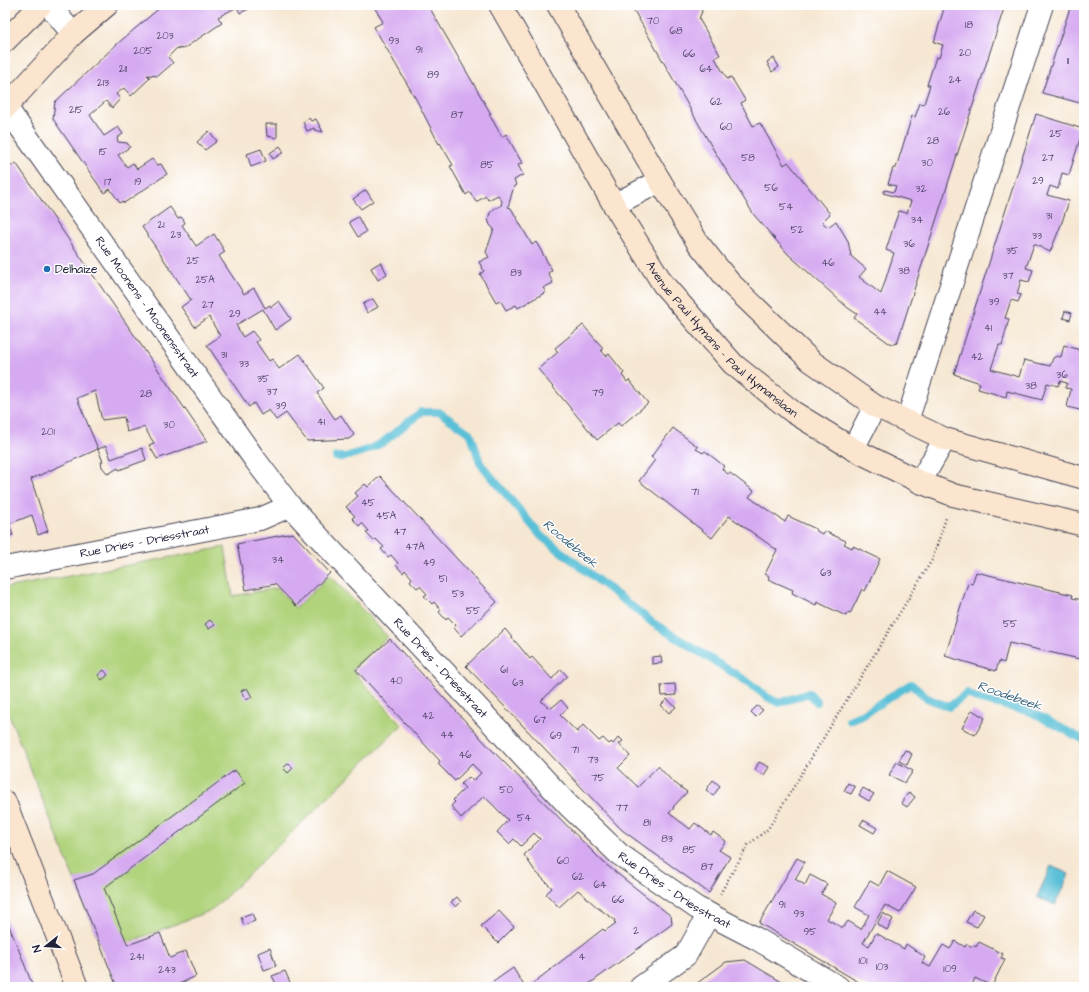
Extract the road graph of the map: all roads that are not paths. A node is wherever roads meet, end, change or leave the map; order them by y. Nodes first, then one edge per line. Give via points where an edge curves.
1 (41, 5) edge
2 (49, 5) edge
3 (107, 5) edge
4 (500, 5) edge
5 (558, 5) edge
6 (1042, 5) edge
7 (73, 34) junction
8 (5, 41) edge
9 (6, 107) edge
10 (660, 181) junction
11 (614, 205) junction
12 (876, 406) junction
13 (907, 421) junction
14 (945, 439) junction
15 (853, 449) junction
16 (1084, 478) edge
17 (920, 482) junction
18 (290, 506) junction
19 (1084, 525) edge
20 (5, 568) edge
21 (5, 802) edge
22 (709, 914) junction
23 (77, 987) edge
24 (641, 987) edge
25 (838, 987) edge

1 - 8 main road
2 - 7 street
3 - 7 main road
4 - 11 main road, Avenue Paul Hymans - Paul Hymanslaan
5 - 10 main road
6 - 13 street
7 - 9 main road
9 - 18 street, Rue Moonens - Moonensstraat
10 - 11 street
10 - 12 main road via 698,243 730,283 811,360
11 - 15 main road, Avenue Paul Hymans - Paul Hymanslaan via 663,284 733,364 793,412
12 - 13 main road
12 - 15 street
13 - 14 main road
14 - 16 main road
14 - 17 street
15 - 17 main road, Avenue Paul Hymans - Paul Hymanslaan
17 - 19 main road, Avenue Paul Hymans - Paul Hymanslaan via 953,495
18 - 20 street, Rue Dries - Driesstraat via 260,519
18 - 22 street, Rue Dries - Driesstraat via 569,806 620,854
21 - 23 main road
22 - 24 street via 686,954
22 - 25 street, Rue Dries - Driesstraat

